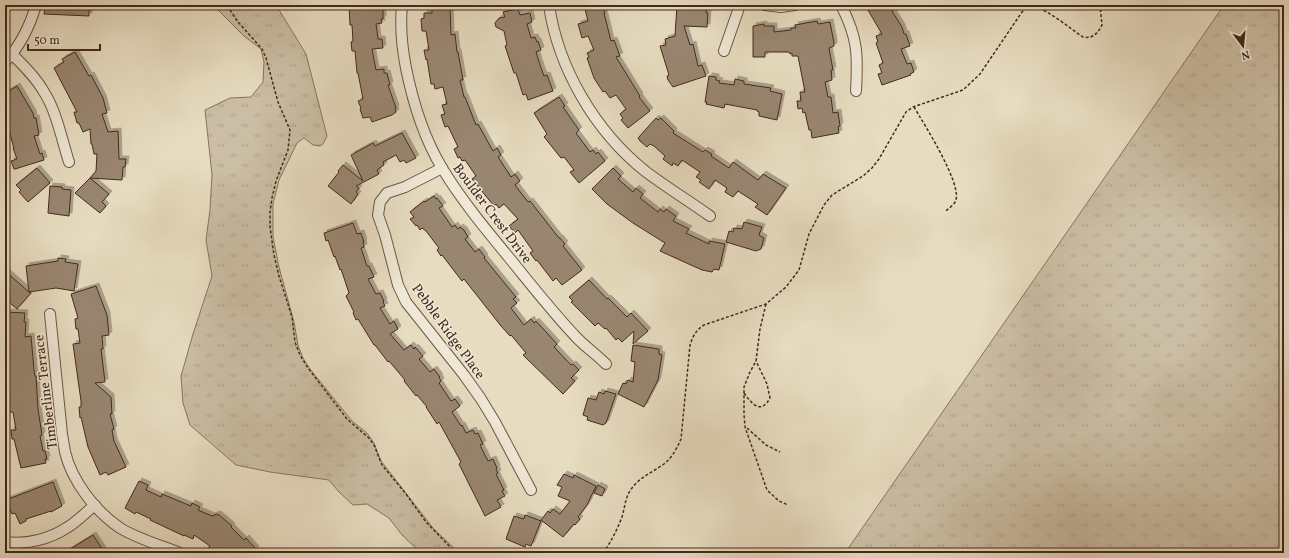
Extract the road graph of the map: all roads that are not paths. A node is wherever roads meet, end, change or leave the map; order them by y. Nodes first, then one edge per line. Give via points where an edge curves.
1 (36, 5) edge
2 (402, 5) edge
3 (549, 5) edge
4 (740, 5) edge
5 (765, 5) edge
6 (795, 5) edge
7 (841, 5) edge
8 (724, 51) dead end
9 (12, 54) junction
10 (5, 62) edge
11 (856, 91) dead end
12 (69, 162) dead end
13 (442, 168) junction
14 (710, 216) dead end
15 (50, 314) dead end
16 (606, 364) dead end
17 (531, 490) dead end
18 (95, 505) junction
19 (5, 542) edge
20 (180, 553) edge

1 - 9 street via 30,25
2 - 13 street, Boulder Crest Drive via 400,16 409,84 418,116
3 - 14 street via 562,55 590,110 629,157
4 - 8 street
5 - 6 street
7 - 11 street via 856,47
9 - 10 street
9 - 12 street via 45,92
13 - 16 street, Boulder Crest Drive via 467,206 555,314
13 - 17 street, Pebble Ridge Place via 387,193 380,202 378,215 398,285 406,302 481,398
15 - 18 street, Timberline Terrace via 65,452 81,487
18 - 19 street via 68,527 50,536 32,542
18 - 20 street, Timberline Terrace via 120,528

